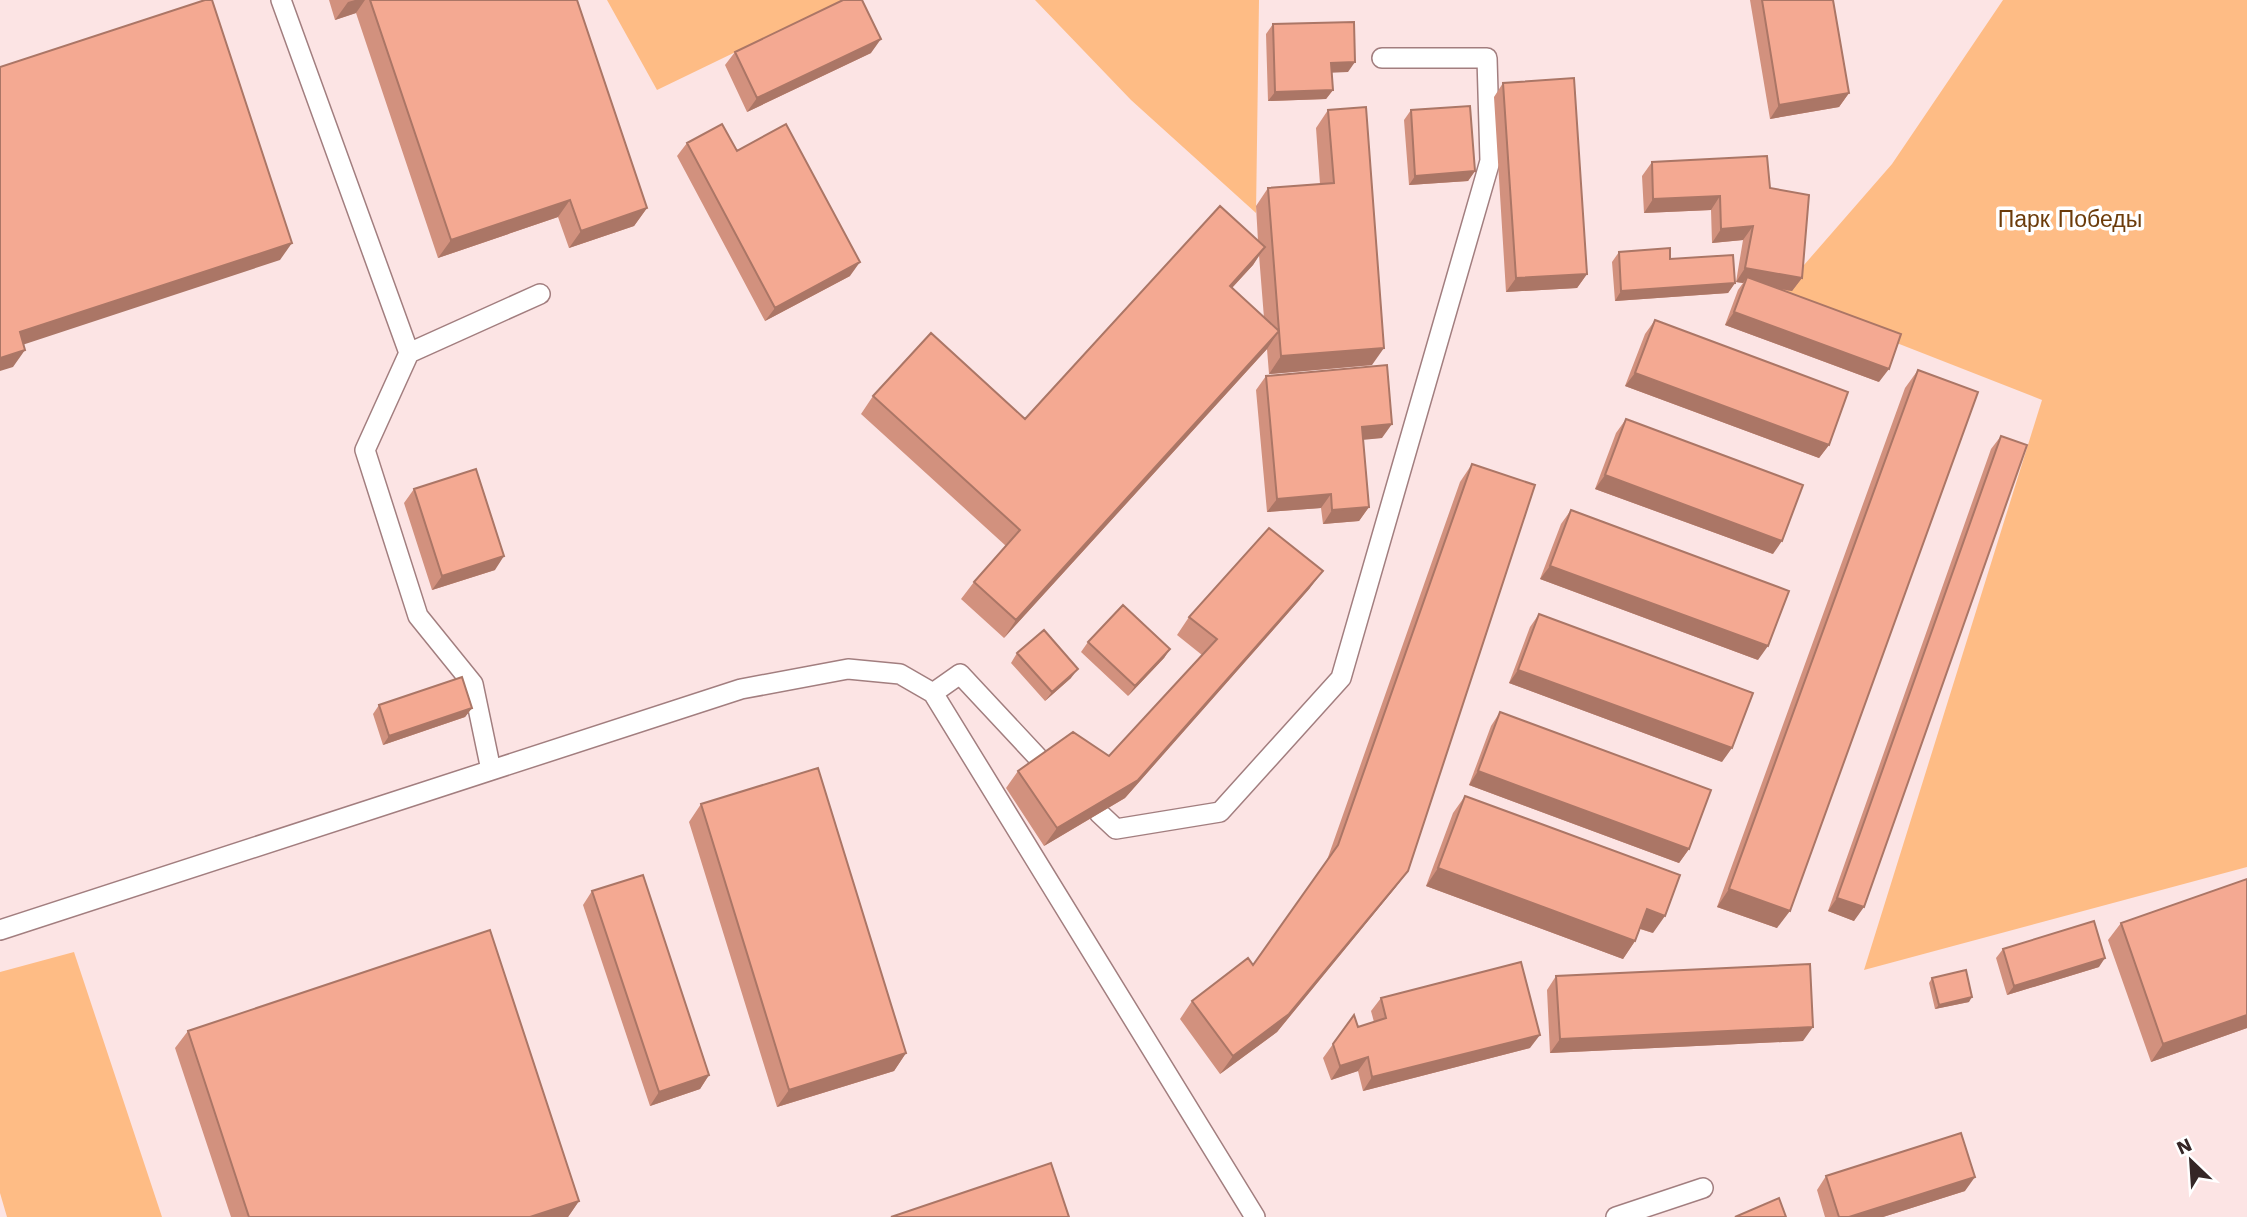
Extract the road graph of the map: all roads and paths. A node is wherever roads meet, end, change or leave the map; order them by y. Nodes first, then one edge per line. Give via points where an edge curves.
1 (281, 0) edge
2 (1382, 58) dead end
3 (540, 294) dead end
4 (409, 353) junction
5 (933, 693) junction
6 (1043, 762) edge
7 (491, 770) junction
8 (1100, 813) edge
9 (0, 930) edge
10 (1703, 1188) dead end
11 (1255, 1217) edge
12 (1616, 1217) edge

1 - 4 lane
2 - 8 lane via 1487,58 1490,161 1341,678 1220,812 1116,828
3 - 4 lane
4 - 7 lane via 365,450 418,616 473,684
5 - 6 lane via 960,674
5 - 7 lane via 900,674 848,669 741,689
5 - 11 lane
7 - 9 lane
10 - 12 lane

